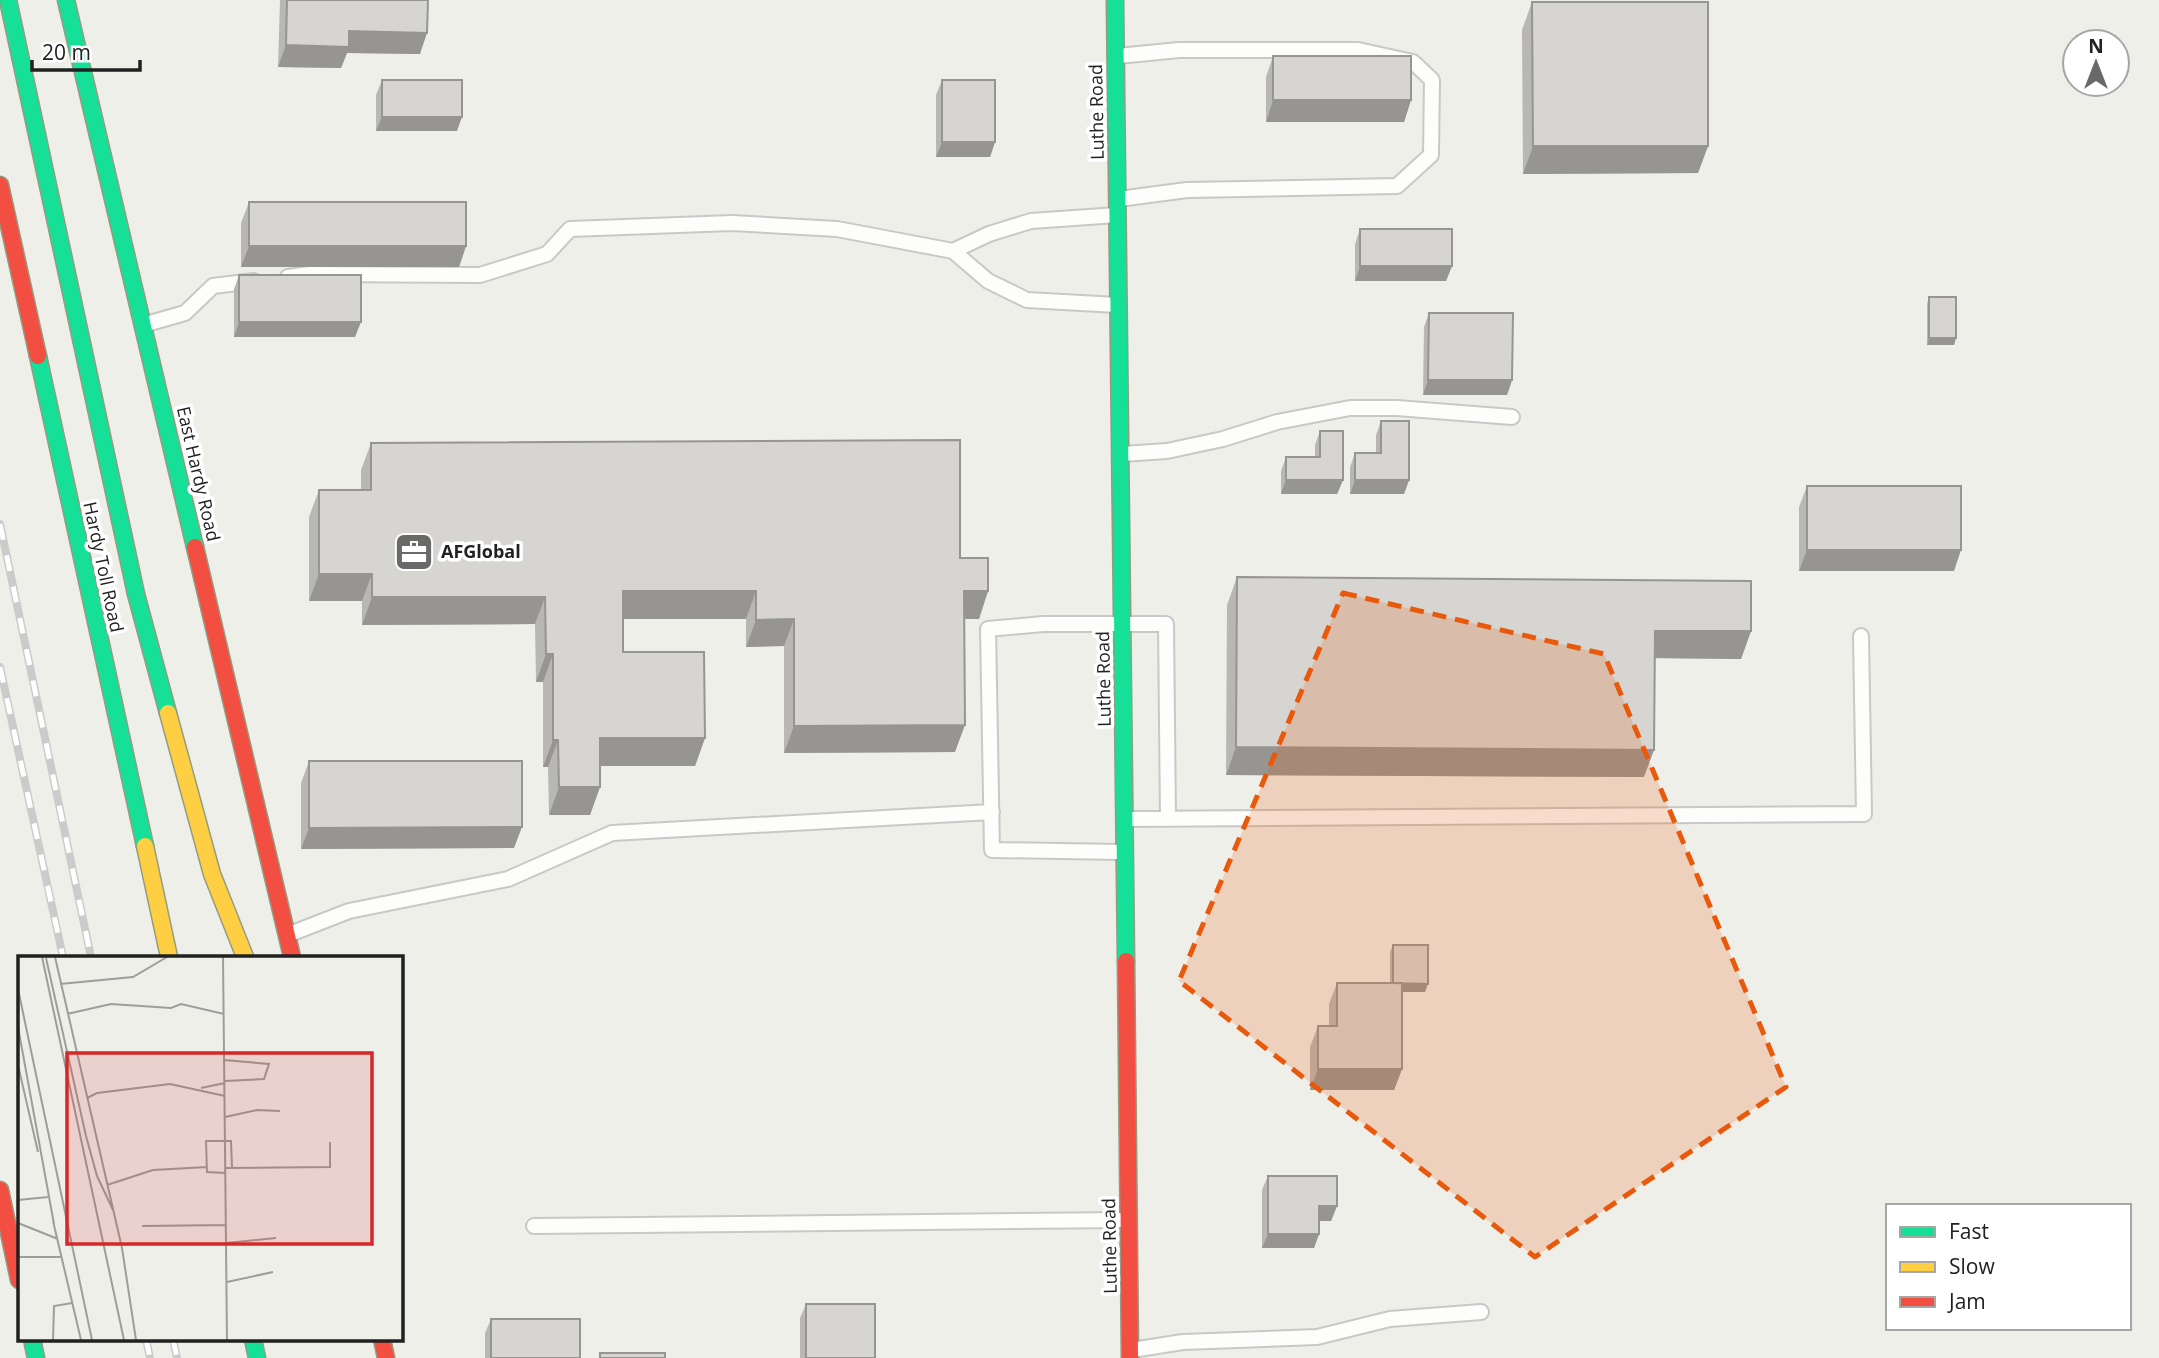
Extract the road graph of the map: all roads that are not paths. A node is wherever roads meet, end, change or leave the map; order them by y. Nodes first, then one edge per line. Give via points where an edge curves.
1 (8, 0) edge
2 (66, 0) edge
3 (1115, 0) edge
4 (1116, 56) junction
5 (0, 185) edge
6 (1118, 207) junction
7 (953, 251) junction
8 (1119, 305) junction
9 (143, 325) junction
10 (1512, 417) dead end
11 (1120, 454) junction
12 (1122, 624) junction
13 (1861, 636) dead end
14 (992, 812) junction
15 (1124, 819) junction
16 (1168, 819) junction
17 (1125, 852) junction
18 (287, 935) junction
19 (169, 956) edge
20 (245, 956) edge
21 (292, 956) edge
22 (0, 1190) edge
23 (1129, 1220) junction
24 (534, 1226) dead end
25 (18, 1275) edge
26 (1481, 1312) dead end
27 (32, 1340) edge
28 (253, 1340) edge
29 (382, 1340) edge
30 (1130, 1354) edge
31 (36, 1358) edge
32 (257, 1358) edge
33 (386, 1358) edge

1 - 20 main road via 136,594 212,874
2 - 9 main road, East Hardy Road
3 - 4 main road, Luthe Road
4 - 6 main road, Luthe Road
4 - 6 lane via 1179,50 1358,50 1413,62 1432,80 1431,155 1397,186 1187,190
5 - 19 main road, Hardy Toll Road
6 - 7 lane via 1031,221
6 - 8 main road, Luthe Road
7 - 8 lane via 988,281 1027,300
7 - 9 lane via 837,229 732,223 570,229 547,254 480,275 310,274 213,286 185,313
8 - 11 main road, Luthe Road
9 - 18 main road, East Hardy Road
10 - 11 lane via 1350,408 1167,451
11 - 12 main road, Luthe Road
12 - 14 lane via 988,629
12 - 15 main road, Luthe Road
12 - 16 lane via 1166,624
13 - 16 lane via 1864,814
14 - 17 lane via 992,850
14 - 18 lane via 612,833 508,879 349,911
15 - 16 lane
15 - 17 main road, Luthe Road
17 - 23 main road, Luthe Road
18 - 21 main road, East Hardy Road
22 - 25 main road
23 - 24 lane
23 - 30 main road, Luthe Road
26 - 30 lane via 1390,1319 1317,1337 1183,1342
27 - 31 main road
28 - 32 main road
29 - 33 main road

